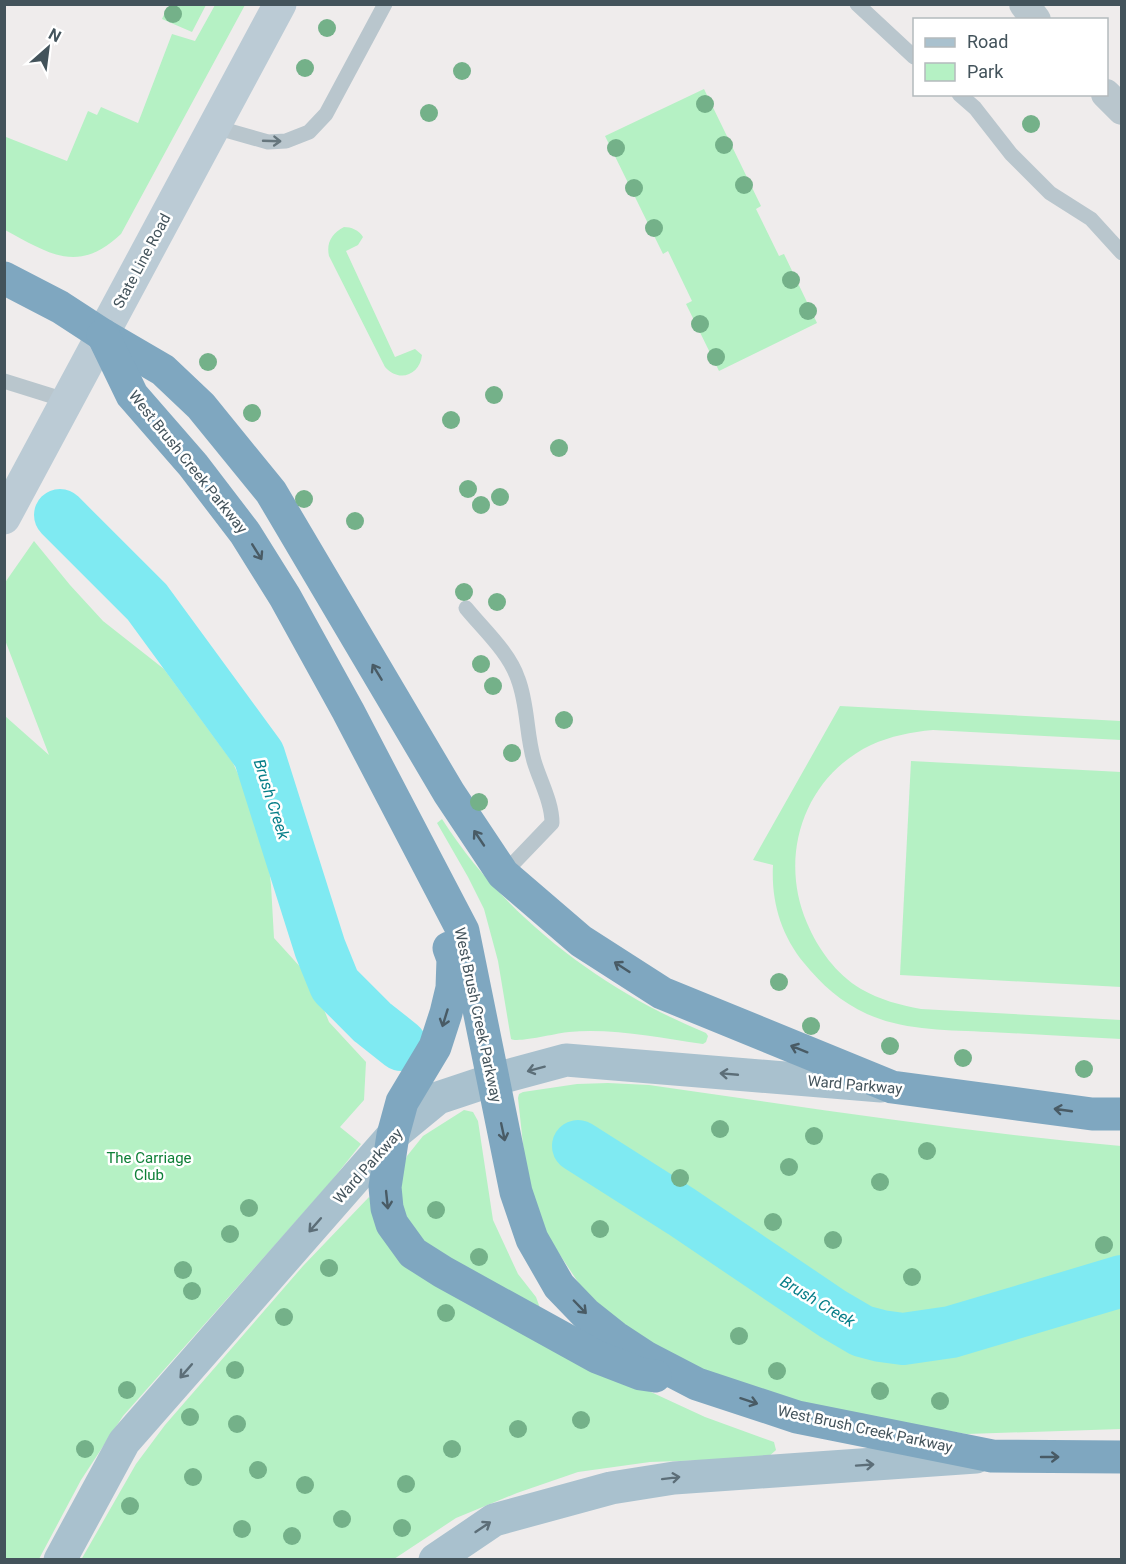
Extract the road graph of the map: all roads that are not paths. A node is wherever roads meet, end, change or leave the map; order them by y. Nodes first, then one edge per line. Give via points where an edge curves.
1 (280, 4) edge
2 (385, 4) edge
3 (857, 4) edge
4 (913, 55) edge
5 (1108, 95) edge
6 (960, 96) edge
7 (1122, 110) edge
8 (215, 127) junction
9 (1122, 253) edge
10 (4, 278) edge
11 (103, 335) junction
12 (4, 381) edge
13 (68, 401) junction
14 (4, 518) edge
15 (466, 608) dead end
16 (348, 711) junction
17 (503, 873) junction
18 (492, 1080) junction
19 (892, 1087) junction
20 (1122, 1114) edge
21 (393, 1136) junction
22 (697, 1384) junction
23 (992, 1456) junction
24 (1122, 1457) edge
25 (60, 1560) edge
26 (435, 1560) edge

1 - 8 street, State Line Road
8 -> 2 lane via 268,142 286,141 309,132 326,114
3 - 4 lane
5 - 7 street
6 - 9 lane via 1050,193 1091,219
8 - 11 street, State Line Road
10 - 11 highway
11 - 13 street, State Line Road
11 -> 16 highway, West Brush Creek Parkway via 132,395 245,533
17 -> 11 highway via 449,793 271,492 201,406 163,370
12 - 13 lane
13 - 14 street, State Line Road
15 - 17 lane via 510,662 518,678 533,760 552,813 552,823
16 - 18 highway, West Brush Creek Parkway via 463,932
16 -> 21 highway via 362,775 436,908 453,959 452,987 435,1047 402,1102
19 -> 17 highway via 662,993 582,941
19 -> 18 main road, Ward Parkway via 566,1060
18 - 21 main road, Ward Parkway via 438,1098
18 -> 22 highway, West Brush Creek Parkway via 516,1192 532,1239 559,1286 615,1337
20 -> 19 highway, Ward Parkway via 1092,1114
21 -> 22 highway via 387,1208 392,1224 413,1253 597,1357 641,1374
21 -> 25 main road, Ward Parkway via 124,1442
22 -> 23 highway, West Brush Creek Parkway via 797,1417
23 -> 24 highway
26 -> 23 main road via 494,1520 611,1488 674,1478

